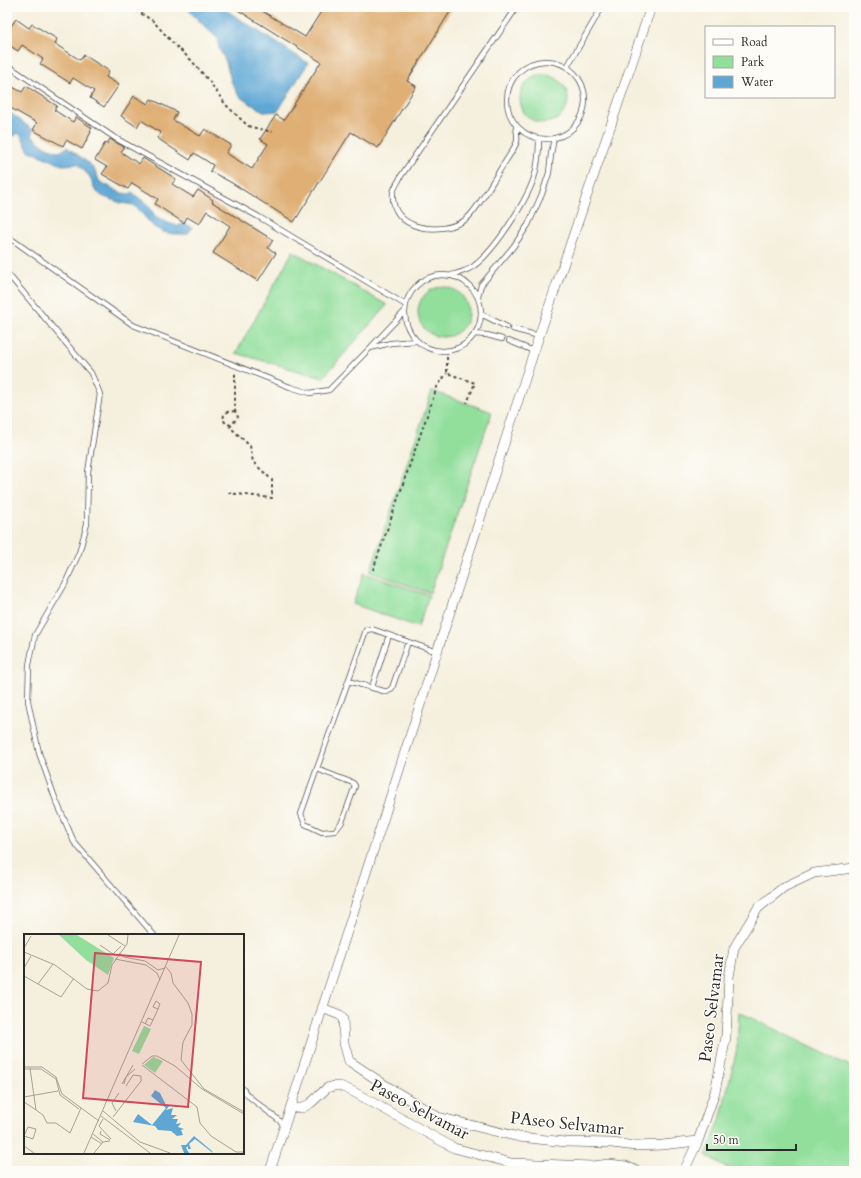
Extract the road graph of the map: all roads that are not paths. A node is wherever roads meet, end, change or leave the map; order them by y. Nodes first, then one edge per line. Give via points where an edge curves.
1 (517, 7) edge
2 (602, 7) edge
3 (651, 7) edge
4 (7, 65) edge
5 (567, 67) junction
6 (516, 125) junction
7 (539, 138) junction
8 (554, 138) junction
9 (7, 236) edge
10 (7, 273) edge
11 (450, 276) junction
12 (478, 297) junction
13 (406, 305) junction
14 (404, 312) junction
15 (481, 314) junction
16 (507, 327) dead end
17 (513, 329) dead end
18 (474, 334) junction
19 (540, 336) junction
20 (502, 339) dead end
21 (416, 341) junction
22 (509, 341) dead end
23 (370, 348) junction
24 (534, 351) junction
25 (390, 635) junction
26 (408, 642) junction
27 (437, 652) junction
28 (348, 681) junction
29 (372, 687) junction
30 (317, 769) junction
31 (854, 868) edge
32 (153, 934) edge
33 (322, 1008) junction
34 (244, 1090) edge
35 (290, 1108) junction
36 (285, 1125) junction
37 (698, 1141) junction
38 (270, 1171) edge
39 (637, 1171) edge
40 (684, 1171) edge

1 - 6 lane via 401,176 393,192 395,208 400,218 416,227 430,229 448,227 465,219 477,205 517,141
2 - 5 lane
3 - 19 street
4 - 13 lane via 115,138 259,217
5 - 6 lane via 548,61 534,62 517,73 509,85 506,98 508,111
5 - 8 lane via 580,80 584,93 583,111 577,123 567,132
6 - 7 lane via 526,134
7 - 8 lane
7 - 11 lane via 534,178 524,200 491,249 474,266
8 - 12 lane via 549,173 528,225 481,285
9 - 23 lane via 133,325 290,388 310,393 329,390
10 - 32 lane via 91,373 100,394 88,472 87,524 79,553 65,584 35,635 28,701 39,753 74,842
11 - 12 lane via 462,280
11 - 13 lane via 429,278 417,285
12 - 15 lane
13 - 14 lane
14 - 21 lane via 407,327
14 - 23 lane
15 - 16 lane
15 - 18 lane
17 - 19 lane
18 - 20 lane
18 - 21 lane via 467,343 447,351 432,350
19 - 24 street
21 - 23 lane
22 - 24 lane
24 - 27 street
25 - 26 lane
25 - 28 lane via 372,629 366,630
25 - 29 lane
26 - 27 lane
26 - 29 lane via 392,688 388,692
27 - 33 street
28 - 29 lane
28 - 30 lane
30 - 30 lane via 301,814 305,824 322,832 335,831 342,822 355,786
31 - 37 street, Paseo Selvamar via 814,873 784,887 758,908 734,948 729,977 726,1037 715,1092
33 - 35 street
33 - 37 street, PAseo Selvamar via 340,1015 343,1019 344,1043 349,1061 438,1117 519,1137 566,1142 636,1146
34 - 36 lane
35 - 36 street
35 - 39 street, Paseo Selvamar via 302,1108 327,1088 340,1086 454,1148 512,1163 592,1166 609,1164 626,1166
36 - 38 street
37 - 40 street, Paseo Selvamar

